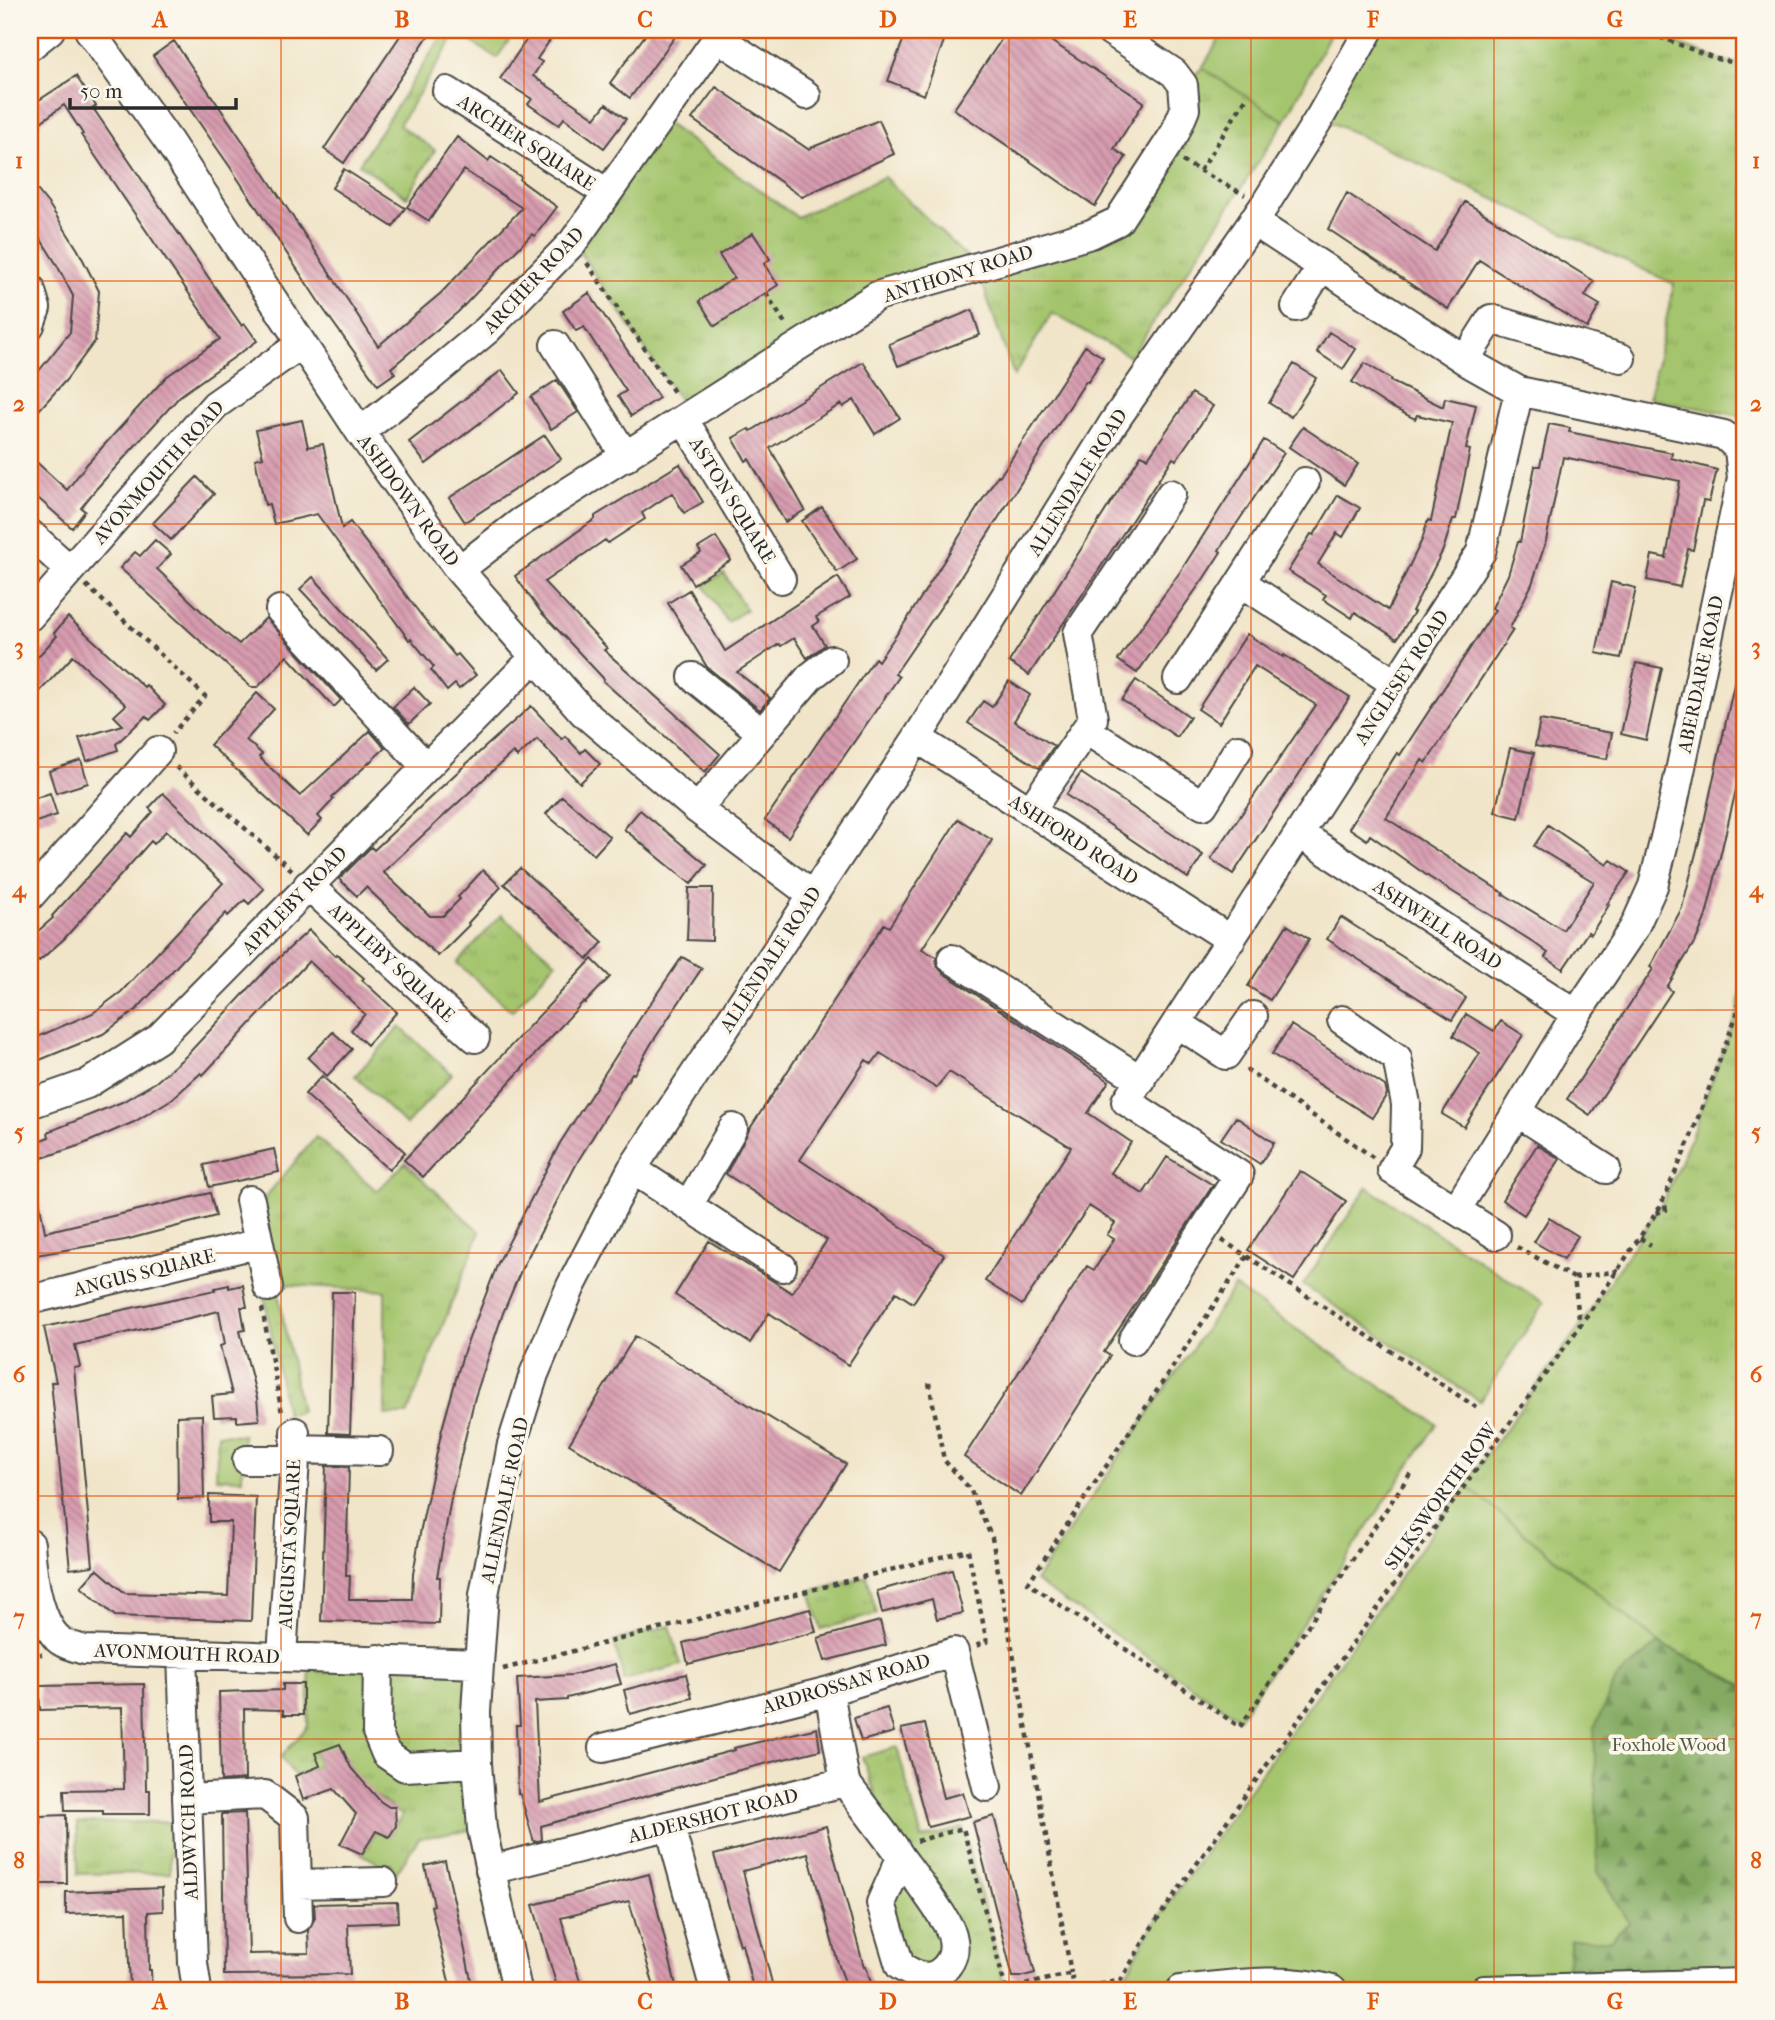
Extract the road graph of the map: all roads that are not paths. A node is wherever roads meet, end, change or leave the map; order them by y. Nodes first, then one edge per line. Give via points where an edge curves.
1 (50, 30) edge
2 (89, 30) edge
3 (1109, 30) edge
4 (1369, 30) edge
5 (721, 34) edge
6 (30, 46) edge
7 (447, 91) dead end
8 (806, 95) dead end
9 (607, 194) junction
10 (1258, 213) junction
11 (1322, 267) junction
12 (30, 288) edge
13 (1296, 307) dead end
14 (30, 325) edge
15 (301, 344) junction
16 (555, 345) dead end
17 (1620, 358) dead end
18 (1465, 360) junction
19 (1519, 391) junction
20 (687, 418) junction
21 (360, 432) junction
22 (626, 457) junction
23 (1305, 482) dead end
24 (1171, 494) dead end
25 (30, 534) edge
26 (70, 570) junction
27 (459, 570) junction
28 (781, 579) dead end
29 (1242, 583) junction
30 (280, 610) dead end
31 (30, 616) edge
32 (534, 658) junction
33 (832, 660) dead end
34 (693, 677) dead end
35 (1178, 679) dead end
36 (1396, 684) junction
37 (1086, 730) junction
38 (762, 733) junction
39 (917, 738) junction
40 (1238, 749) dead end
41 (158, 751) road end
42 (426, 767) junction
43 (696, 809) junction
44 (1030, 811) junction
45 (1300, 834) junction
46 (308, 885) junction
47 (813, 895) junction
48 (30, 896) edge
49 (1231, 940) junction
50 (952, 959) dead end
51 (1576, 1014) junction
52 (1253, 1016) dead end
53 (1342, 1020) dead end
54 (1170, 1034) junction
55 (475, 1038) dead end
56 (1141, 1080) junction
57 (30, 1104) edge
58 (1517, 1112) junction
59 (733, 1128) dead end
60 (632, 1169) junction
61 (1606, 1169) dead end
62 (250, 1200) dead end
63 (689, 1204) junction
64 (1456, 1210) junction
65 (1496, 1235) road end
66 (259, 1243) junction
67 (782, 1267) dead end
68 (264, 1293) road end
69 (30, 1300) edge
70 (1133, 1339) dead end
71 (295, 1447) junction
72 (379, 1451) dead end
73 (247, 1460) dead end
74 (30, 1544) edge
75 (182, 1654) junction
76 (282, 1656) junction
77 (378, 1659) junction
78 (479, 1669) junction
79 (829, 1691) junction
80 (603, 1748) dead end
81 (477, 1763) junction
82 (845, 1782) junction
83 (987, 1787) dead end
84 (187, 1799) junction
85 (670, 1827) junction
86 (897, 1852) road end
87 (490, 1870) junction
88 (383, 1882) dead end
89 (297, 1884) junction
90 (298, 1918) dead end
91 (1745, 1983) edge
92 (1236, 1988) edge
93 (197, 1990) edge
94 (517, 1990) edge
95 (715, 1990) edge
96 (1181, 1990) edge
97 (1332, 1990) edge
98 (1495, 1990) edge

1 - 6 street
2 - 15 street, ASHDOWN ROAD
3 - 20 street, ANTHONY ROAD via 1174,73 1183,85 1185,109 1175,133 1118,221 1091,234 1051,233 877,296
4 - 10 street, ALLENDALE ROAD
5 - 8 street
5 - 9 street, ARCHER ROAD
7 - 9 street, ARCHER SQUARE
9 - 21 street, ARCHER ROAD via 573,242 487,330
10 - 11 street, ABERDARE ROAD
10 - 39 street, ALLENDALE ROAD via 1114,422
11 - 13 street
11 - 18 street, ABERDARE ROAD
12 - 14 street via 36,308
15 - 21 street, ASHDOWN ROAD
15 - 26 street, AVONMOUTH ROAD via 215,405
16 - 22 street
17 - 18 street via 1491,319
18 - 19 street, ABERDARE ROAD
19 - 36 street, ANGLESEY ROAD via 1480,552
19 - 51 street, ABERDARE ROAD via 1724,435 1739,449 1742,478 1653,886 1634,928
20 - 22 street, ANTHONY ROAD
20 - 28 street, ASTON SQUARE
21 - 27 street, ASHDOWN ROAD
22 - 27 street, ANTHONY ROAD via 521,522
23 - 29 street
24 - 37 street via 1078,633 1093,719
25 - 26 street
26 - 31 street, AVONMOUTH ROAD
27 - 32 street, ASHDOWN ROAD
29 - 35 street
29 - 36 street
30 - 42 street
32 - 42 street, APPLEBY ROAD
32 - 43 street, ASHDOWN ROAD via 583,712
33 - 38 street via 810,677
34 - 38 street
36 - 45 street, ANGLESEY ROAD
37 - 40 street via 1203,805
37 - 44 street
38 - 43 street
39 - 44 street, ASHFORD ROAD
39 - 47 street, ALLENDALE ROAD
41 - 48 street
42 - 46 street, APPLEBY ROAD
43 - 47 street, ASHDOWN ROAD
44 - 49 street, ASHFORD ROAD
45 - 49 street, ANGLESEY ROAD
45 - 51 street, ASHWELL ROAD
46 - 55 street, APPLEBY SQUARE
46 - 57 street, APPLEBY ROAD via 158,1039 87,1084
47 - 60 street, ALLENDALE ROAD
49 - 54 street, ANGLESEY ROAD
50 - 56 street
51 - 58 street, ABERDARE ROAD
52 - 54 street via 1226,1055
53 - 64 street via 1397,1058 1406,1104 1405,1148 1392,1170
54 - 56 street, ANGLESEY ROAD
56 - 70 street, ANGLESEY ROAD via 1126,1101 1239,1175
58 - 61 street
58 - 64 street, ABERDARE ROAD
59 - 63 street
60 - 63 street
60 - 78 street, ALLENDALE ROAD via 571,1286 534,1374 512,1444 484,1595
62 - 66 street
63 - 67 street
64 - 65 street
66 - 68 street
66 - 69 street, ANGUS SQUARE
71 - 72 street
71 - 73 street
71 - 76 street, AUGUSTA SQUARE
74 - 75 street, AVONMOUTH ROAD via 32,1575 48,1625 60,1641 84,1650
75 - 76 street, AVONMOUTH ROAD
75 - 84 street, ALDWYCH ROAD
76 - 77 street, AVONMOUTH ROAD
77 - 78 street, AVONMOUTH ROAD
77 - 81 street via 376,1732 386,1754 405,1767
78 - 81 street, ALLENDALE ROAD
79 - 80 street, ARDROSSAN ROAD
79 - 82 street
79 - 83 street, ARDROSSAN ROAD via 954,1652
81 - 87 street, ALLENDALE ROAD
82 - 85 street, ALDERSHOT ROAD
82 - 86 street
84 - 89 street via 265,1795 295,1818
84 - 93 street, ALDWYCH ROAD
85 - 87 street, ALDERSHOT ROAD
85 - 95 street
87 - 94 street, ALLENDALE ROAD
88 - 89 street
89 - 90 street
91 - 98 street
92 - 96 street
92 - 97 street via 1275,1983

